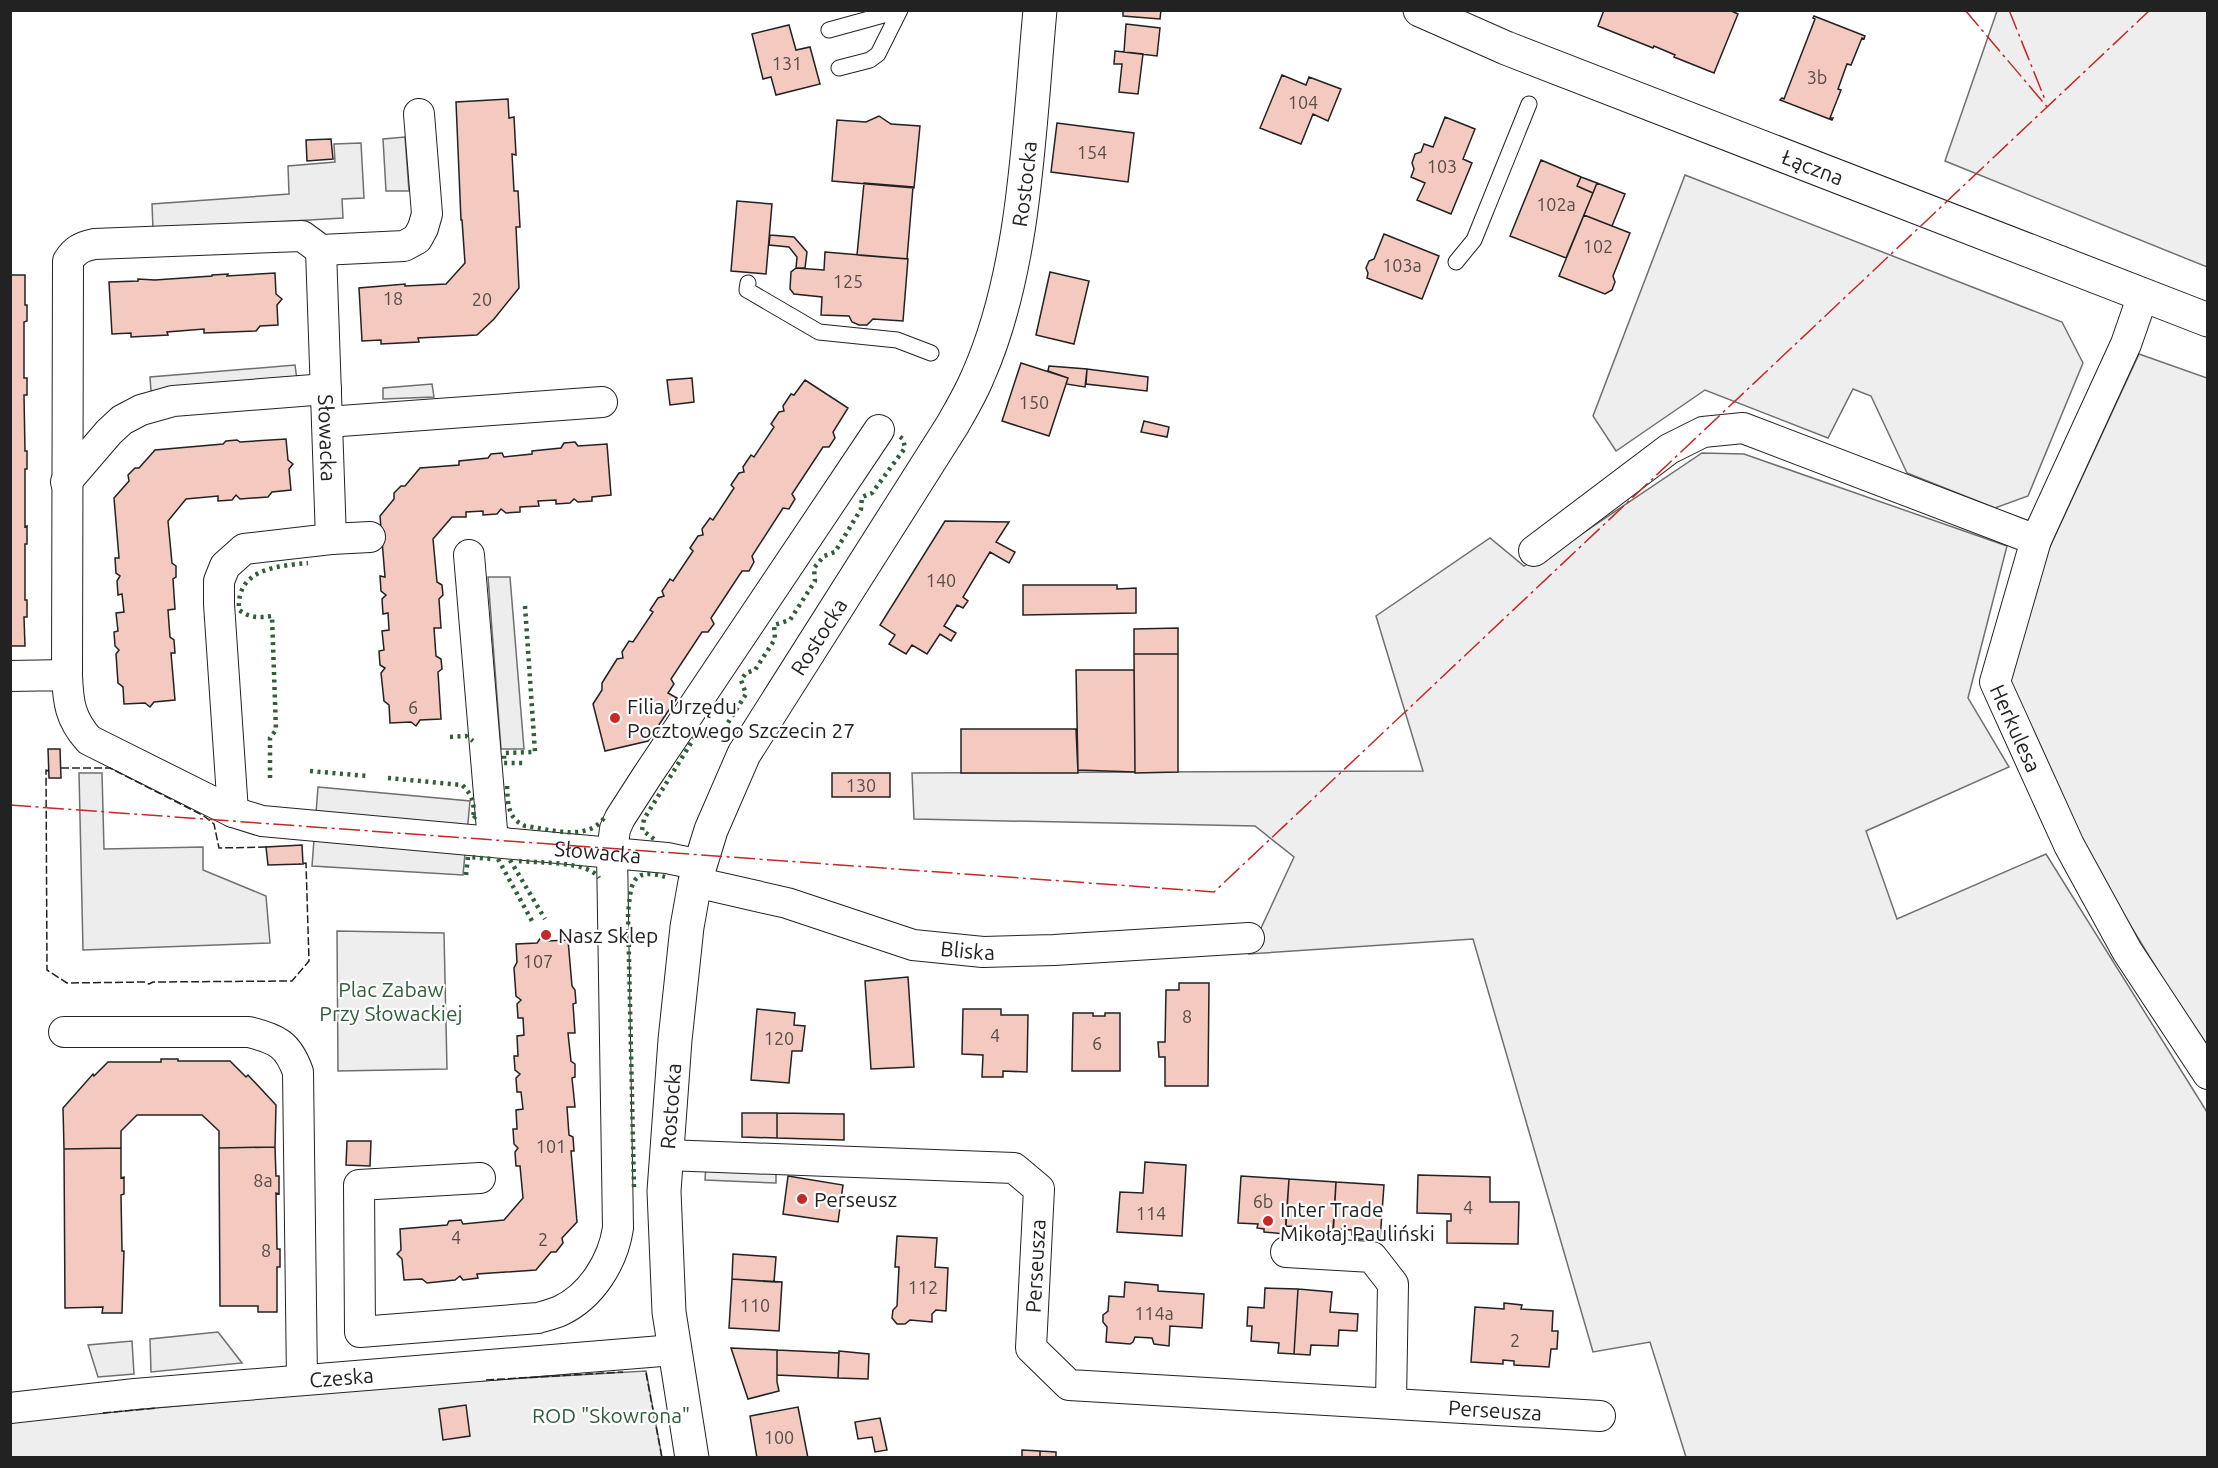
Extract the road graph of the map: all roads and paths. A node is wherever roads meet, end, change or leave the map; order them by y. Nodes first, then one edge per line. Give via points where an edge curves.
1 (1040, 10) edge
2 (1420, 10) edge
3 (899, 11) edge
4 (829, 30) dead end
5 (839, 68) dead end
6 (1529, 104) dead end
7 (419, 114) dead end
8 (321, 250) junction
9 (1456, 262) dead end
10 (747, 283) dead end
11 (2144, 295) junction
12 (2208, 320) edge
13 (931, 353) dead end
14 (326, 388) junction
15 (602, 402) dead end
16 (327, 423) junction
17 (879, 430) dead end
18 (66, 482) junction
19 (370, 537) dead end
20 (331, 539) junction
21 (2036, 540) junction
22 (1534, 551) dead end
23 (469, 555) dead end
24 (67, 675) junction
25 (10, 676) edge
26 (233, 812) junction
27 (493, 842) junction
28 (612, 852) junction
29 (698, 874) junction
30 (1249, 938) dead end
31 (64, 1032) dead end
32 (2208, 1074) edge
33 (666, 1155) junction
34 (480, 1178) dead end
35 (1286, 1252) dead end
36 (360, 1332) junction
37 (674, 1350) junction
38 (375, 1379) junction
39 (302, 1380) junction
40 (1391, 1403) junction
41 (10, 1408) edge
42 (1600, 1416) dead end
43 (692, 1458) edge

1 - 29 street, Rostocka via 1018,227 1000,313 979,374 953,424 744,754
2 - 11 street, Łączna via 1506,48
3 - 4 lane
3 - 5 lane via 878,54
6 - 9 lane via 1474,240
7 - 8 street via 426,214 417,239 404,246
8 - 14 street
8 - 18 street via 302,236 94,244 74,252 68,261
10 - 13 lane via 747,290 819,332 897,340
11 - 12 street, Łączna
11 - 21 street, Herkulesa via 2126,344
14 - 16 street, Słowacka
14 - 18 street, Słowacka via 173,401 149,407 122,420
15 - 16 street
16 - 20 street, Słowacka
17 - 28 street via 620,818
18 - 24 street, Słowacka
19 - 20 street
20 - 26 street via 244,549 225,566 219,581
21 - 22 street via 1743,428 1703,432 1669,449
21 - 32 street, Herkulesa via 1995,682 2069,845 2121,941
23 - 27 street
24 - 25 street
24 - 26 street, Słowacka via 68,703 79,729 89,740
26 - 27 street, Słowacka via 262,821
27 - 28 street, Słowacka
28 - 29 street, Słowacka via 667,858
28 - 36 street via 618,1228 610,1260 574,1302 538,1318
29 - 30 street, Bliska via 913,945 983,952
29 - 33 street, Rostocka via 683,963
31 - 39 street via 249,1032 270,1037 293,1058 298,1072
33 - 37 street, Rostocka via 666,1273
33 - 40 street, Perseusza via 1014,1168 1039,1189 1031,1348 1069,1385
34 - 36 street via 359,1185
35 - 40 street via 1372,1257 1393,1284
36 - 38 street
37 - 38 street, Czeska via 631,1363
37 - 43 street, Rostocka
38 - 39 street, Czeska
39 - 41 street, Czeska
40 - 42 street, Perseusza

